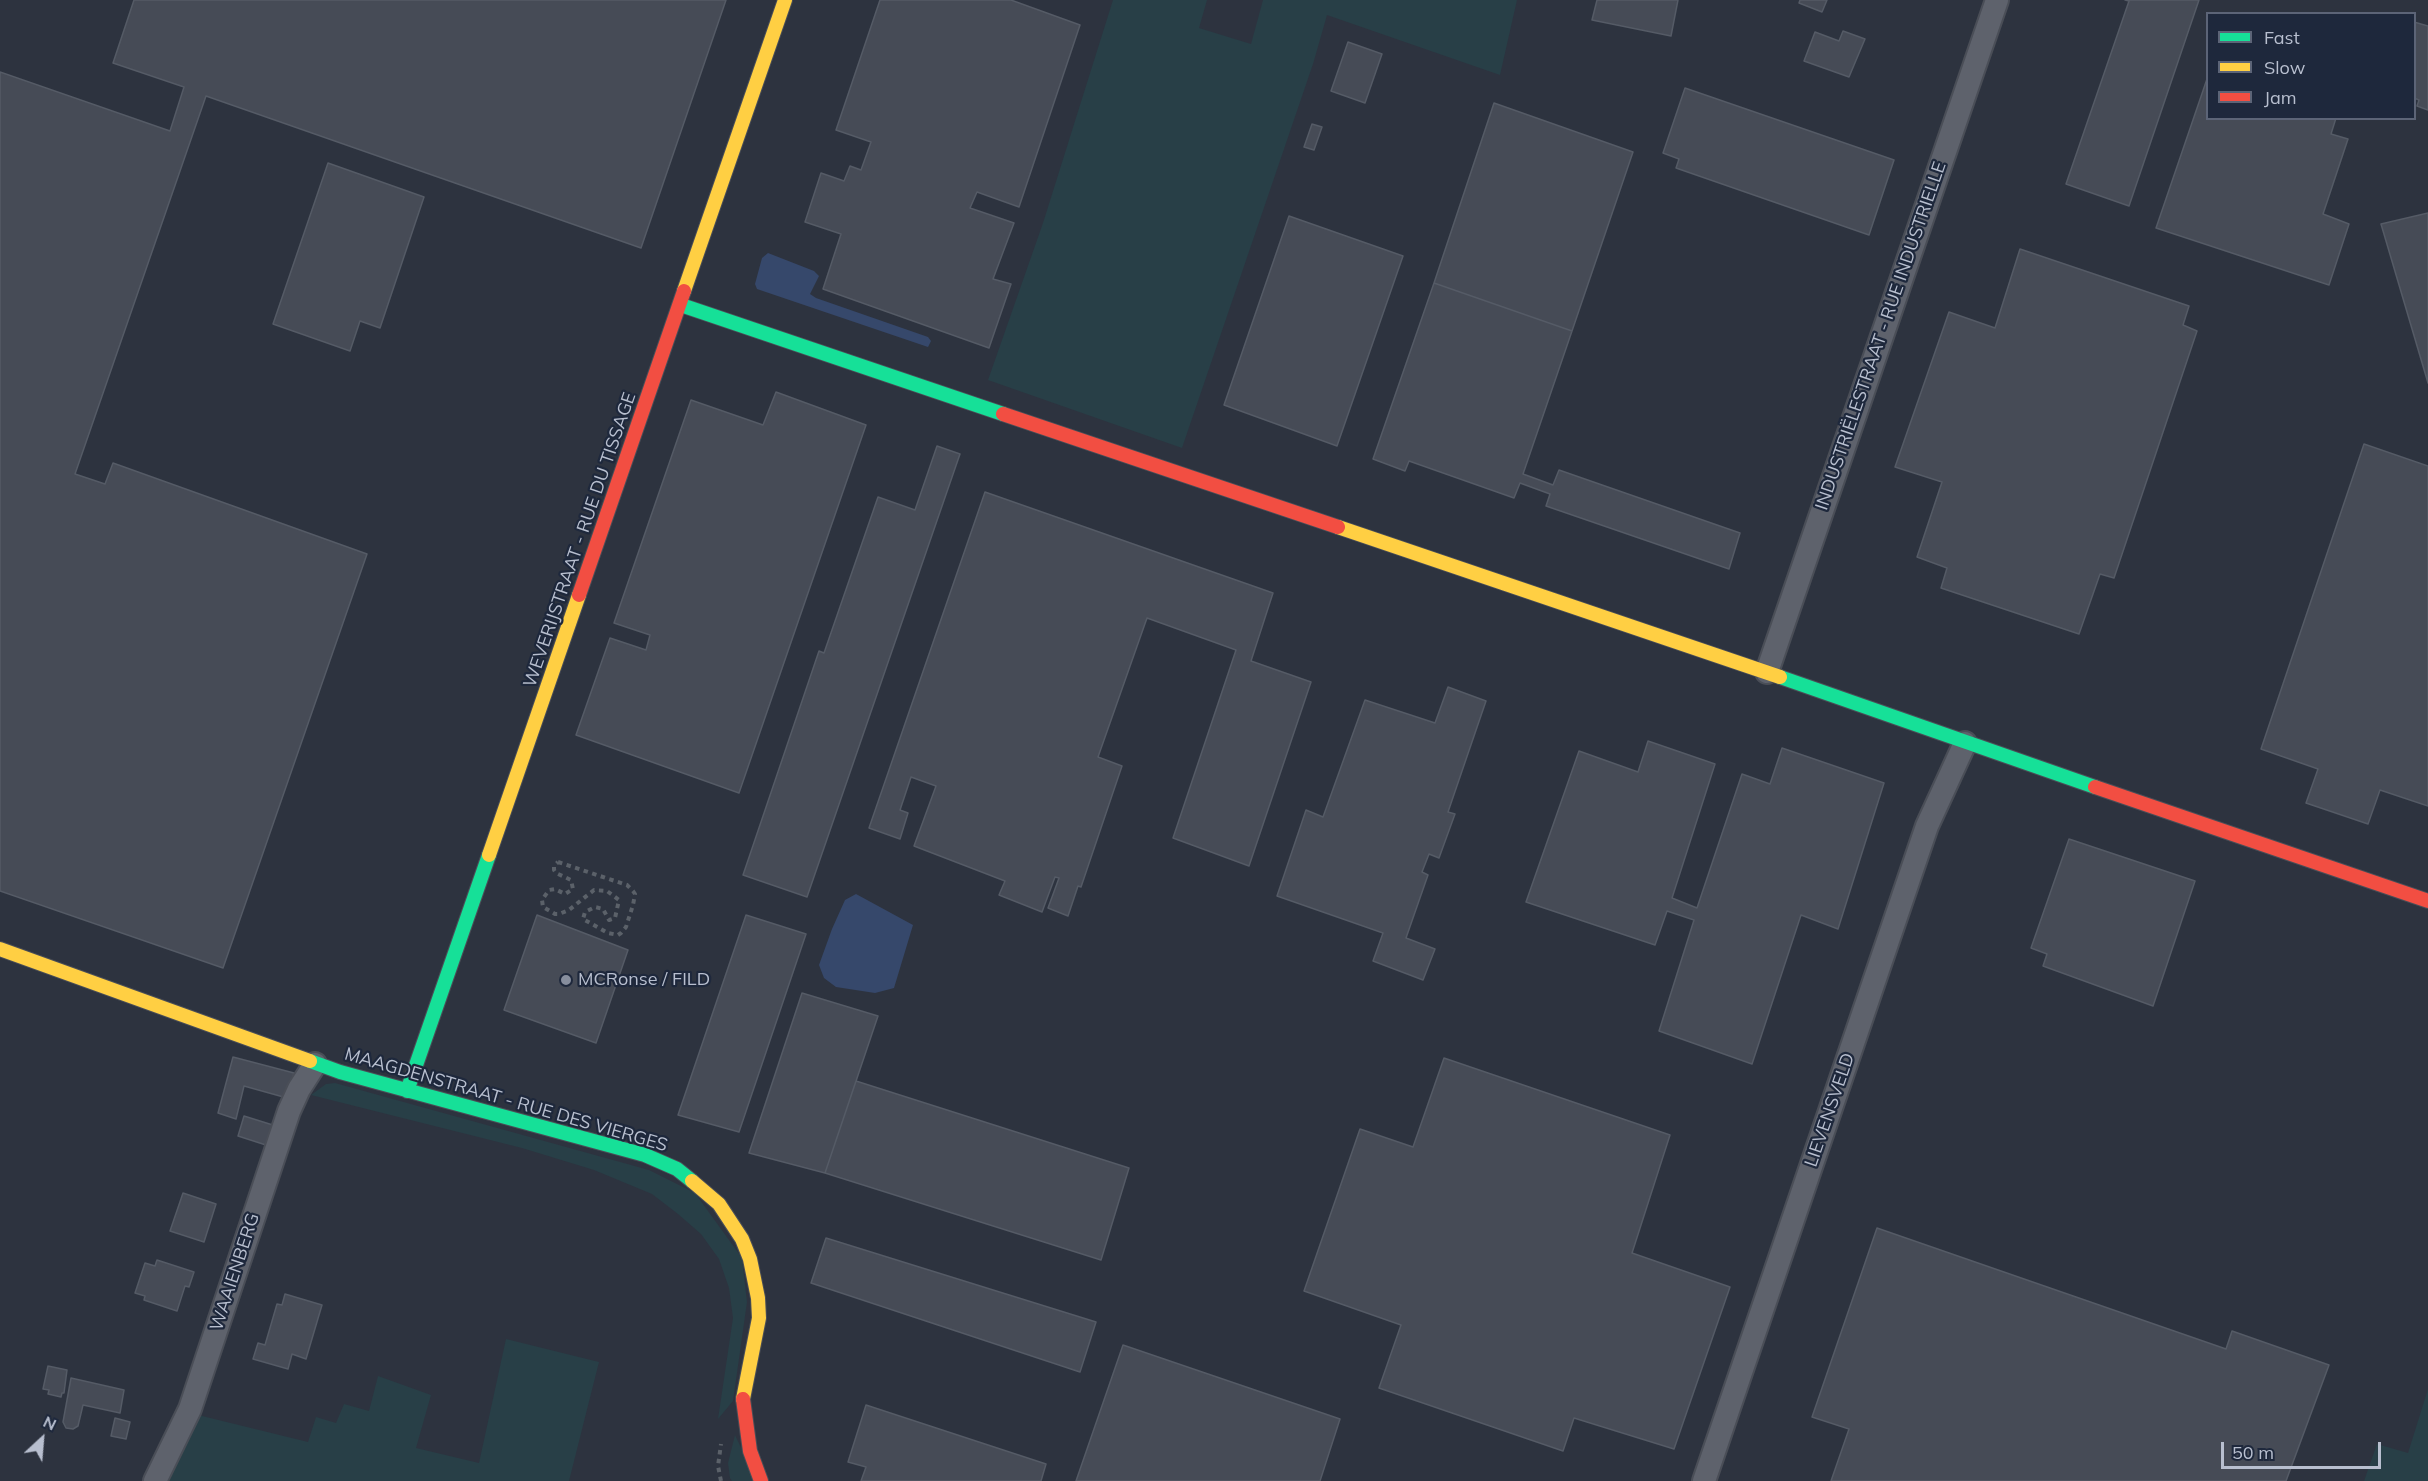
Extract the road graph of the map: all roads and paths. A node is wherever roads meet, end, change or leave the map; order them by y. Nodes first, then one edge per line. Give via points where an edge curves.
1 (785, 0) edge
2 (1997, 0) edge
3 (681, 304) junction
4 (1767, 672) junction
5 (1965, 743) junction
6 (558, 862) joint
7 (2428, 900) edge
8 (0, 949) edge
9 (315, 1064) junction
10 (407, 1091) junction
11 (156, 1481) edge
12 (761, 1481) edge
13 (1704, 1481) edge

1 - 3 street, WEVERIJSTRAAT - RUE DU TISSAGE
2 - 4 street, INDUSTRIËLESTRAAT - RUE INDUSTRIELLE
3 - 4 street
3 - 10 street, WEVERIJSTRAAT - RUE DU TISSAGE
4 - 5 street
5 - 7 street
5 - 13 street, LIEVENSVELD via 1927,826
6 - 6 path via 630,888 635,899 624,930 618,935 608,933 583,919 585,912 599,907 609,920 615,918 619,900 607,891 594,890 559,914 543,907 542,900 549,890 565,894 573,889 571,880 554,870
8 - 9 street, MAAGDENSTRAAT - RUE DES VIERGES
9 - 10 street, MAAGDENSTRAAT - RUE DES VIERGES
9 - 11 street, WAAIENBERG via 289,1111 190,1409
10 - 12 street, MAAGDENSTRAAT - RUE DES VIERGES via 645,1155 677,1169 719,1204 742,1239 758,1298 758,1327 743,1408 750,1451

